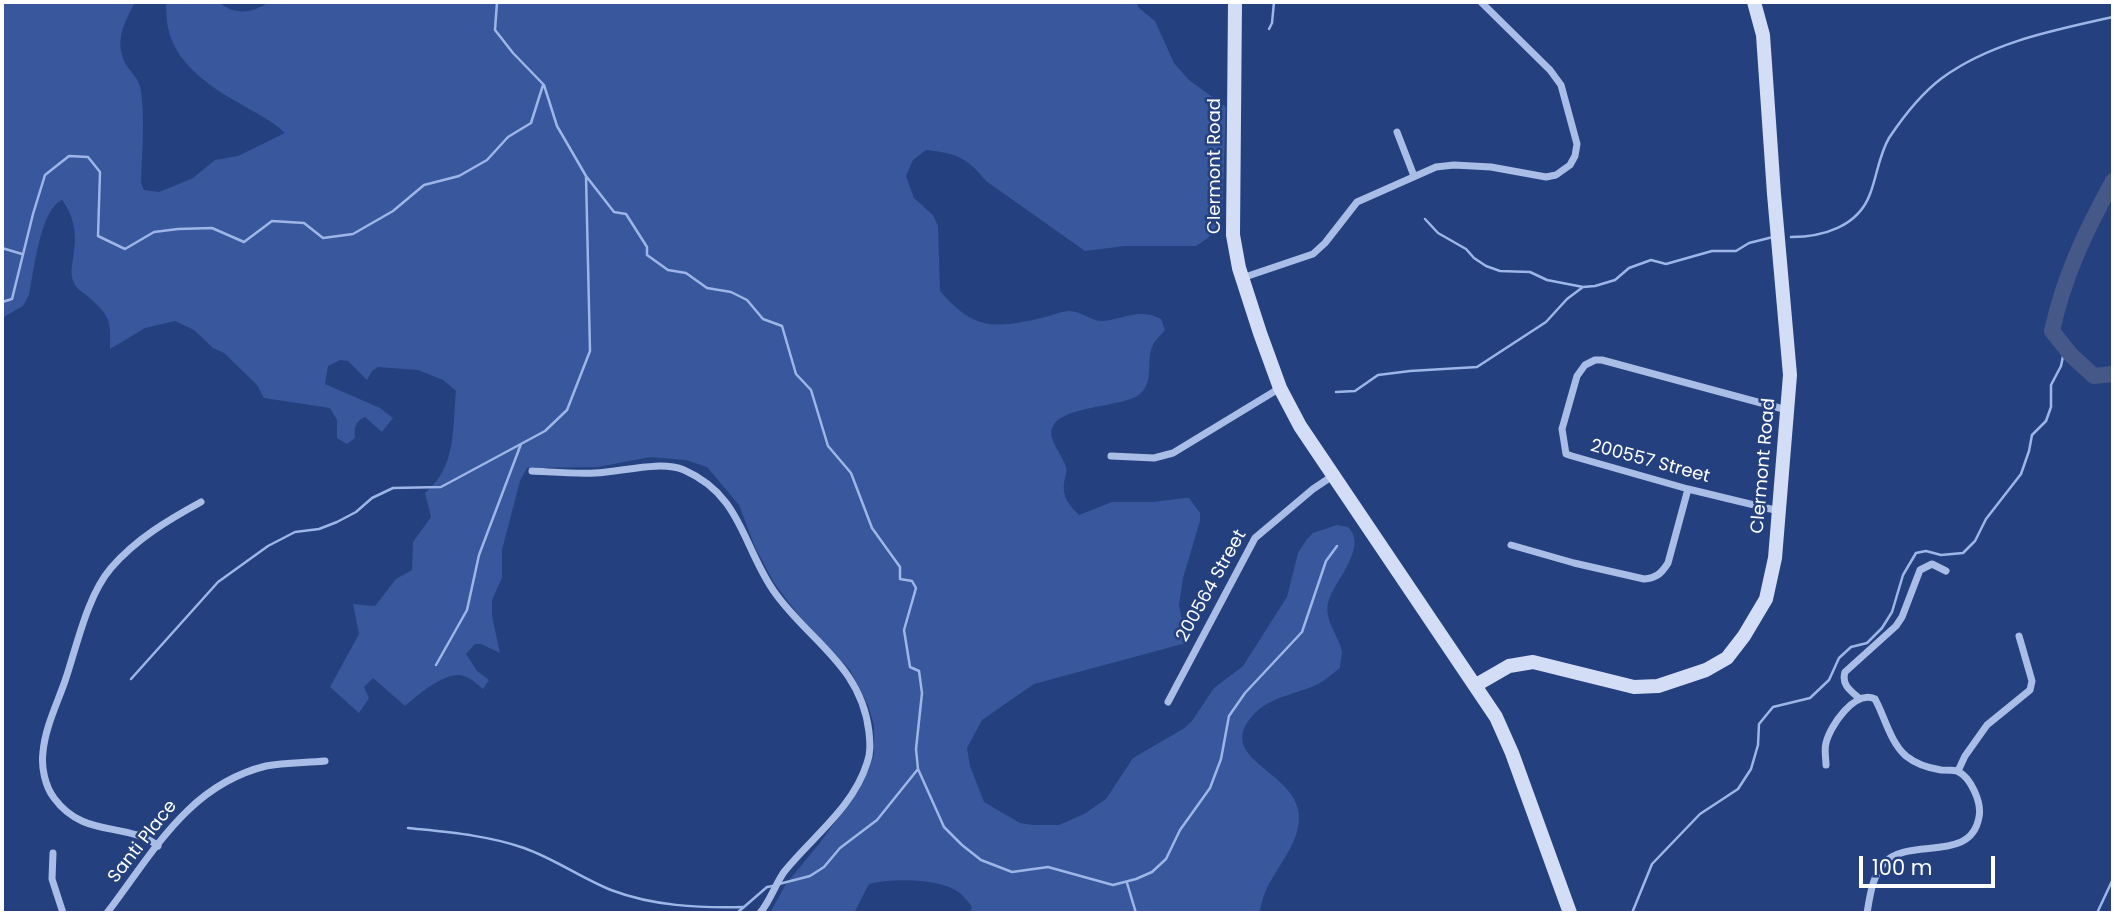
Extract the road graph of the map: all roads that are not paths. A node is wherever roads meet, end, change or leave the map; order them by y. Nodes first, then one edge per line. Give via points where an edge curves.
1 (1235, 2) edge
2 (1480, 2) edge
3 (1754, 2) edge
4 (1397, 132) dead end
5 (1414, 176) junction
6 (1242, 278) junction
7 (1280, 388) junction
8 (1789, 411) junction
9 (1111, 456) dead end
10 (532, 471) dead end
11 (1334, 474) junction
12 (1688, 489) junction
13 (201, 502) dead end
14 (1779, 511) junction
15 (1511, 545) dead end
16 (1946, 571) dead end
17 (2019, 636) dead end
18 (1476, 685) junction
19 (1860, 699) junction
20 (1168, 702) dead end
21 (325, 761) dead end
22 (1826, 765) dead end
23 (1958, 771) junction
24 (158, 846) junction
25 (53, 853) dead end
26 (64, 913) edge
27 (107, 913) edge
28 (760, 913) edge
29 (1570, 913) edge
30 (1867, 913) edge

1 - 6 street, Clermont Road via 1232,212
2 - 5 street via 1557,78 1577,144 1576,156 1556,175 1546,177 1454,165
3 - 8 street, Clermont Road via 1762,24 1765,59 1790,356
4 - 5 street
5 - 6 street via 1357,202 1313,254
6 - 7 street, Clermont Road
7 - 9 street via 1173,453 1154,458
7 - 11 street, Clermont Road
8 - 12 street, 200557 Street via 1602,360 1585,365 1577,376 1562,429 1566,454
8 - 14 street, Clermont Road
10 - 28 street via 592,473 664,465 711,485 731,508 777,596 842,667 864,707 870,746 867,763 849,798 781,877
11 - 18 street, Clermont Road
11 - 20 street, 200564 Street via 1255,538
12 - 14 street, 200557 Street
12 - 15 street via 1668,563 1654,578 1632,577
13 - 24 street via 161,523 109,570 92,603 44,743 46,779 60,804 80,821 137,835
14 - 18 street, Clermont Road via 1766,599 1736,648 1717,665 1646,688 1544,664 1521,663
16 - 19 street via 1932,565 1920,570 1896,626 1845,672 1846,686
17 - 23 street via 2032,681 2028,692 1987,725
18 - 29 street, Clermont Road via 1513,753
19 - 22 street via 1830,733
19 - 23 street via 1875,699 1907,756 1922,765
21 - 24 street, Santi Place via 269,765 226,781 196,800
23 - 30 street via 1979,807 1971,835 1949,846 1906,852 1888,860 1874,879
24 - 27 street, Santi Place
25 - 26 street via 52,880

